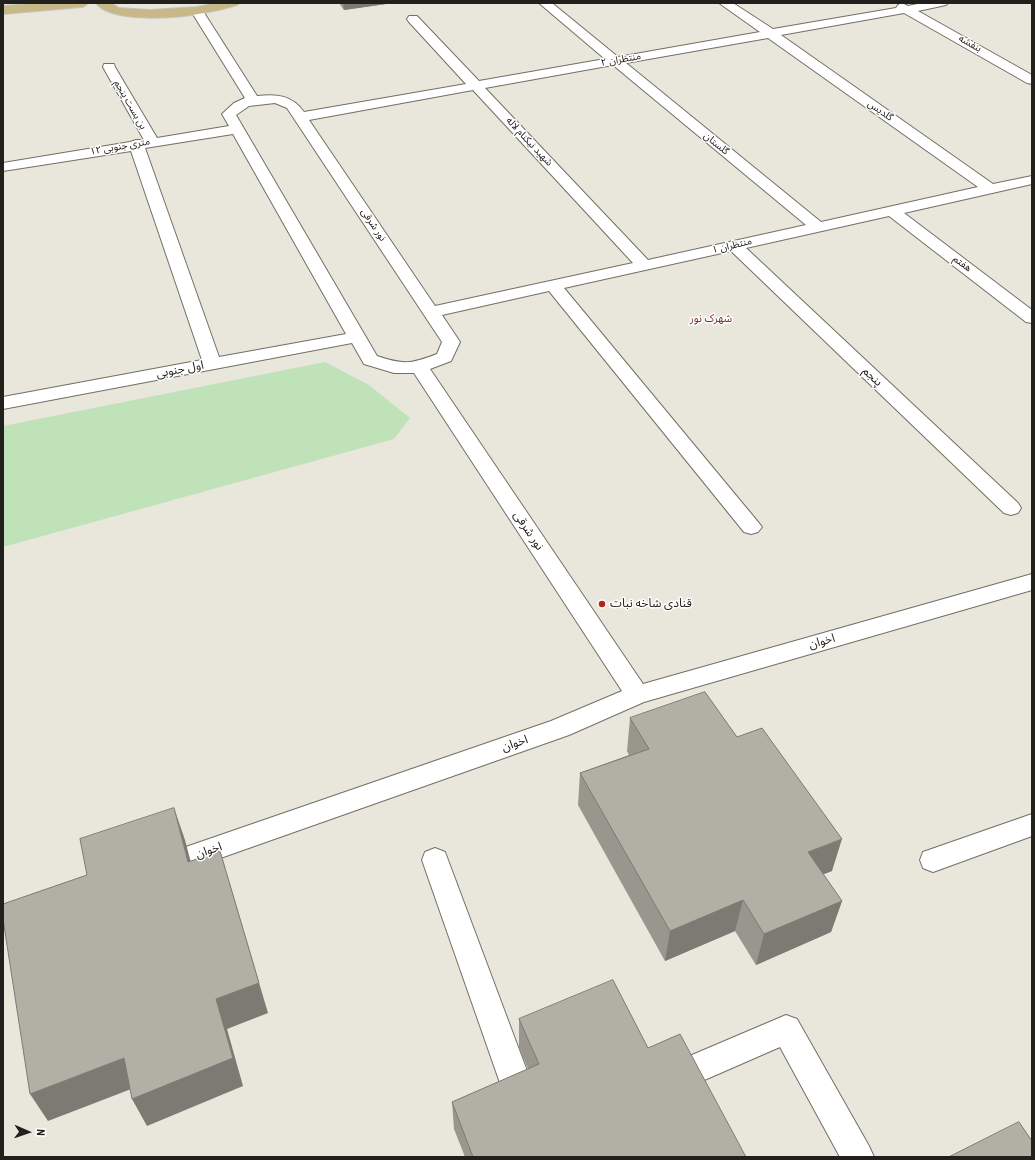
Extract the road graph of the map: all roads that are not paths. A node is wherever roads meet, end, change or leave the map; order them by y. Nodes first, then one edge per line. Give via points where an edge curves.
1 (82, 3) edge
2 (102, 3) edge
3 (233, 3) edge
4 (545, 3) edge
5 (724, 3) edge
6 (942, 3) edge
7 (902, 6) edge
8 (3, 10) edge
9 (197, 11) junction
10 (413, 19) dead end
11 (770, 34) junction
12 (615, 61) junction
13 (109, 67) dead end
14 (1032, 80) edge
15 (477, 86) junction
16 (253, 100) junction
17 (300, 117) junction
18 (238, 129) junction
19 (144, 143) junction
20 (3, 168) edge
21 (1032, 180) edge
22 (990, 189) junction
23 (892, 211) junction
24 (818, 227) junction
25 (734, 246) junction
26 (644, 266) junction
27 (554, 286) junction
28 (432, 312) junction
29 (1032, 318) edge
30 (357, 337) junction
31 (212, 364) junction
32 (419, 368) junction
33 (3, 403) edge
34 (1011, 508) dead end
35 (751, 527) dead end
36 (1032, 582) edge
37 (636, 695) junction
38 (1032, 825) edge
39 (434, 860) dead end
40 (933, 860) dead end
41 (138, 875) edge
42 (643, 1092) edge
43 (534, 1131) edge
44 (858, 1157) edge

1 - 8 main road
2 - 9 main road via 116,11 150,14
3 - 9 main road
4 - 12 street, گلستان
5 - 11 street, گلدیس
6 - 7 street, منتظران ۲
7 - 11 street, منتظران ۲
7 - 14 street, بنفشه
9 - 16 street
10 - 15 street, شهید نیکنام لاله
11 - 12 street, منتظران ۲
11 - 22 street, گلدیس
12 - 15 street, منتظران ۲
12 - 24 street, گلستان
13 - 19 street, بن بست پنجم
15 - 17 street, منتظران ۲
15 - 26 street, شهید نیکنام لاله
16 - 17 street, نور شرقی via 276,99 292,105
16 - 18 street, نور شرقی via 236,106 229,114
17 - 28 street, نور شرقی
18 - 19 street, ۱۲ متری جنوبی
18 - 30 street, نور شرقی
19 - 20 street, ۱۲ متری جنوبی
19 - 31 street, بن بست پنجم
21 - 22 street, منتظران ۱
22 - 23 street, منتظران ۱
23 - 24 street, منتظران ۱
23 - 29 street, هفتم
24 - 25 street, منتظران ۱
25 - 26 street, منتظران ۱
25 - 34 street, پنجم
26 - 27 street, منتظران ۱
27 - 28 street, منتظران ۱
27 - 35 street
28 - 32 street, نور شرقی via 451,342 444,357
30 - 31 street, اول جنوبی
30 - 32 street, نور شرقی via 370,360 394,368
31 - 33 street, اول جنوبی
32 - 37 street, نور شرقی
36 - 37 street, اخوان
37 - 41 street, اخوان via 560,728
38 - 40 street
39 - 43 street
42 - 44 street via 786,1029

